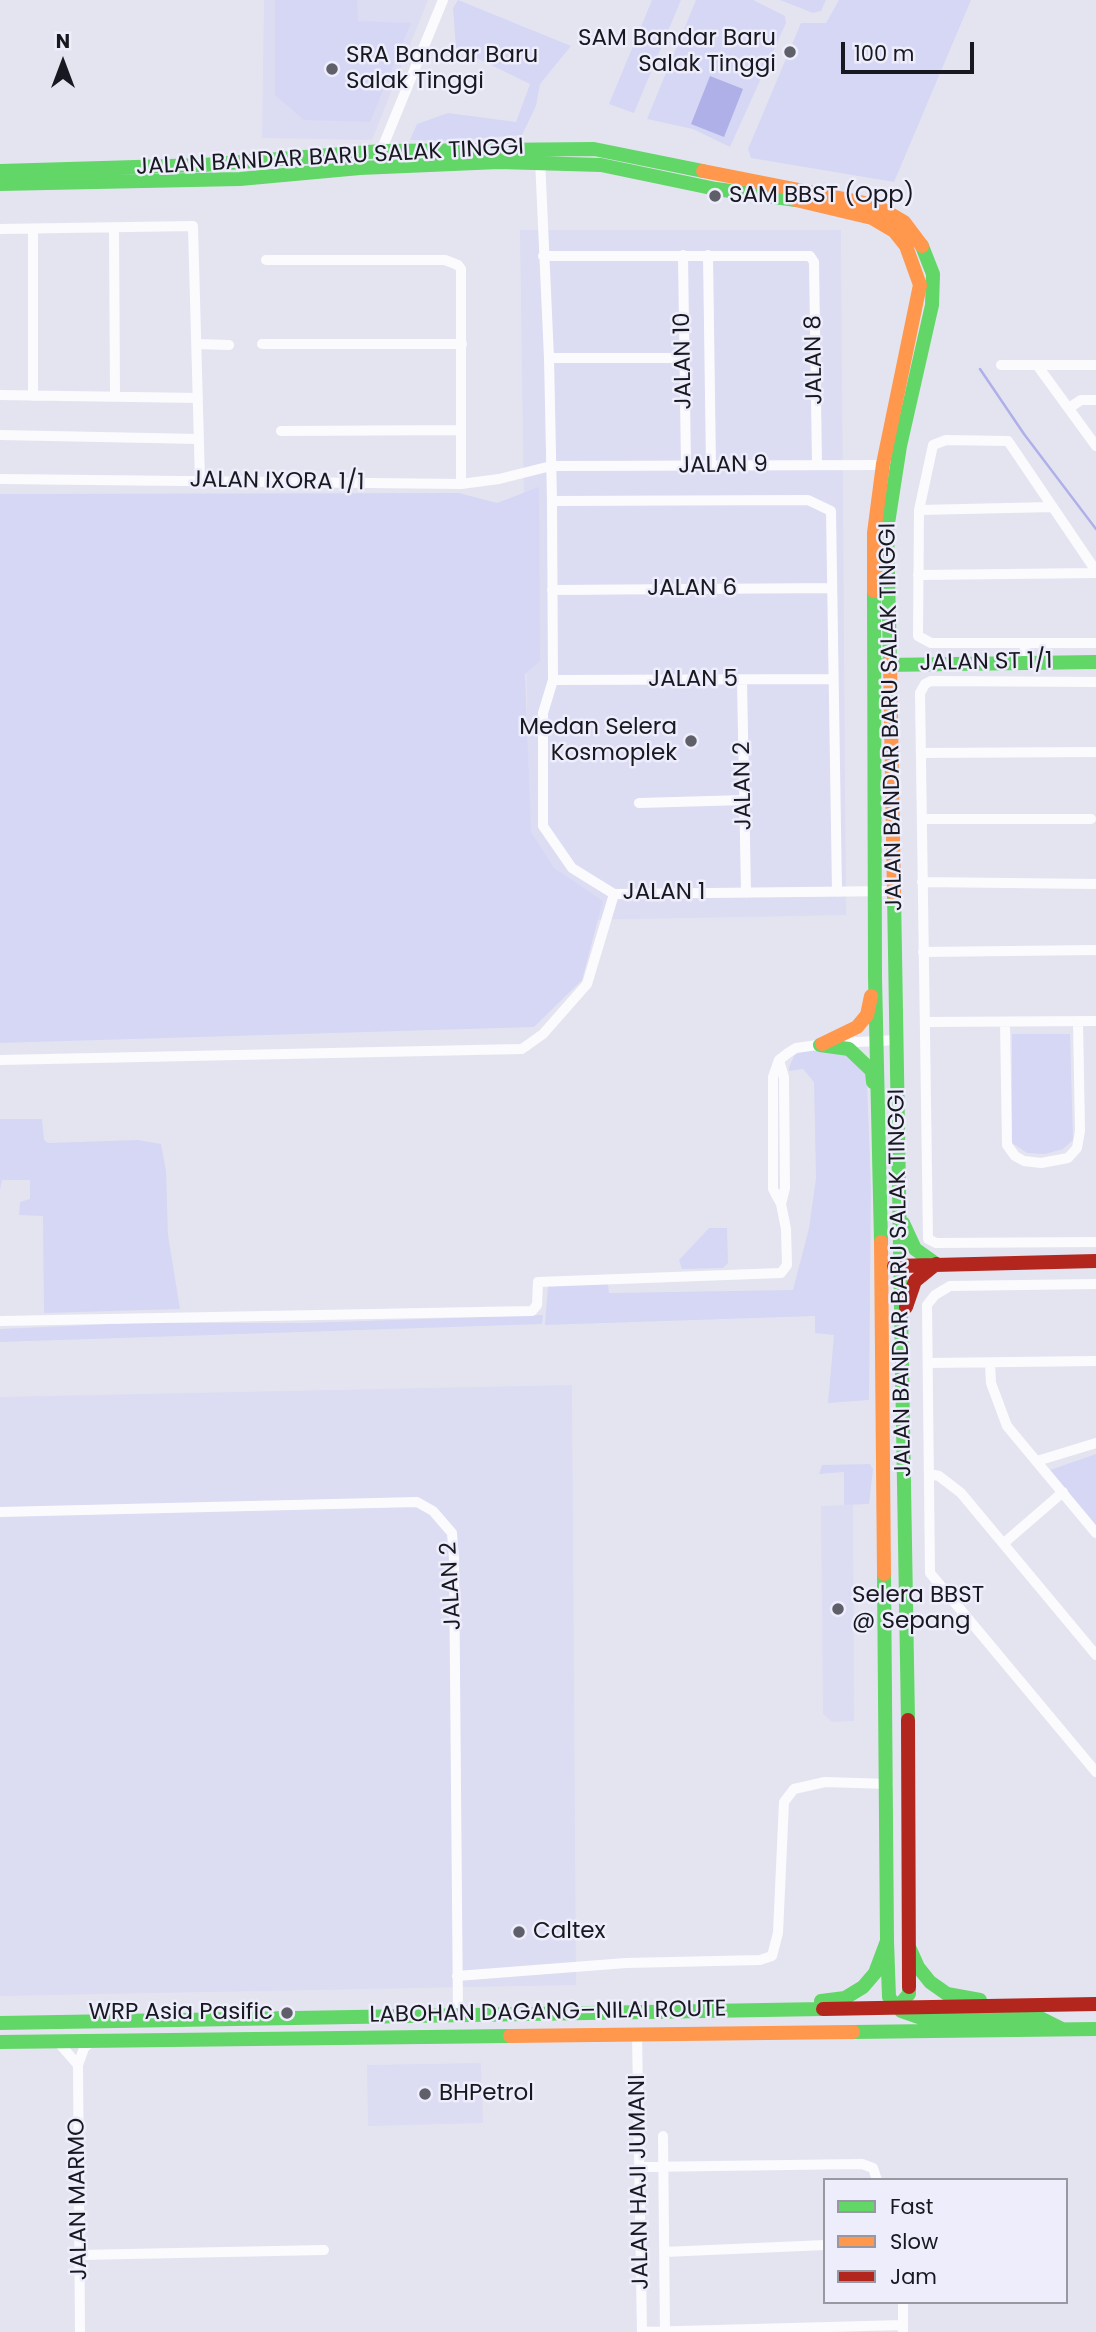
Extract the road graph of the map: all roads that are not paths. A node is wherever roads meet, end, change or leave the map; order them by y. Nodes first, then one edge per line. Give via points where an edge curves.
1 (443, 0) edge
2 (539, 148) junction
3 (381, 151) junction
4 (540, 164) junction
5 (381, 167) junction
6 (0, 172) edge
7 (0, 184) edge
8 (114, 228) junction
9 (0, 229) edge
10 (33, 229) junction
11 (683, 255) junction
12 (708, 255) junction
13 (543, 256) junction
14 (266, 260) dead end
15 (197, 344) junction
16 (262, 344) dead end
17 (462, 344) junction
18 (229, 345) dead end
19 (549, 358) junction
20 (683, 358) junction
21 (1001, 365) dead end
22 (1037, 365) junction
23 (1096, 365) edge
24 (0, 395) edge
25 (33, 396) junction
26 (116, 397) junction
27 (198, 398) junction
28 (1096, 400) edge
29 (1069, 408) junction
30 (281, 430) dead end
31 (461, 430) junction
32 (0, 435) edge
33 (199, 439) junction
34 (1096, 446) edge
35 (817, 465) junction
36 (889, 465) junction
37 (551, 466) junction
38 (686, 467) junction
39 (711, 467) junction
40 (0, 479) edge
41 (200, 481) junction
42 (461, 484) junction
43 (552, 501) junction
44 (1053, 508) junction
45 (919, 510) junction
46 (1096, 572) edge
47 (918, 575) junction
48 (832, 588) junction
49 (552, 590) junction
50 (1025, 643) junction
51 (1096, 643) edge
52 (1096, 662) edge
53 (1025, 663) junction
54 (875, 665) junction
55 (891, 665) junction
56 (833, 679) junction
57 (553, 680) junction
58 (742, 680) junction
59 (1096, 682) edge
60 (1096, 751) edge
61 (921, 753) junction
62 (745, 800) junction
63 (639, 803) dead end
64 (922, 818) junction
65 (1091, 819) dead end
66 (922, 883) junction
67 (1096, 884) edge
68 (876, 890) junction
69 (895, 891) junction
70 (837, 892) junction
71 (746, 893) junction
72 (614, 894) junction
73 (1096, 950) edge
74 (923, 952) junction
75 (876, 978) junction
76 (1005, 1021) junction
77 (1078, 1021) junction
78 (1096, 1021) edge
79 (925, 1022) junction
80 (897, 1040) junction
81 (878, 1041) junction
82 (820, 1045) junction
83 (0, 1060) edge
84 (879, 1150) junction
85 (898, 1207) junction
86 (1096, 1242) edge
87 (1096, 1261) edge
88 (936, 1264) junction
89 (901, 1266) junction
90 (882, 1267) junction
91 (1096, 1284) edge
92 (902, 1318) junction
93 (0, 1321) edge
94 (1096, 1361) edge
95 (928, 1363) junction
96 (990, 1363) junction
97 (1096, 1443) edge
98 (1037, 1461) junction
99 (930, 1474) junction
100 (1063, 1492) junction
101 (0, 1512) edge
102 (1096, 1532) edge
103 (1004, 1543) junction
104 (1096, 1655) edge
105 (1096, 1772) edge
106 (888, 1783) junction
107 (888, 1860) junction
108 (909, 1861) junction
109 (887, 1941) junction
110 (910, 1949) junction
111 (457, 1976) junction
112 (1096, 2004) edge
113 (1040, 2005) junction
114 (897, 2008) junction
115 (768, 2009) junction
116 (458, 2014) junction
117 (0, 2023) edge
118 (1096, 2029) edge
119 (1066, 2030) junction
120 (761, 2031) junction
121 (637, 2033) junction
122 (58, 2041) junction
123 (92, 2041) junction
124 (0, 2042) edge
125 (78, 2065) junction
126 (663, 2136) dead end
127 (663, 2166) junction
128 (641, 2167) junction
129 (876, 2178) edge
130 (823, 2245) edge
131 (324, 2250) dead end
132 (664, 2252) junction
133 (80, 2255) junction
134 (903, 2304) edge
135 (903, 2329) edge
136 (80, 2332) edge
137 (642, 2332) edge
138 (665, 2332) edge

1 - 3 street
2 - 3 main road, JALAN BANDAR BARU SALAK TINGGI
2 - 4 street
2 - 36 main road, JALAN BANDAR BARU SALAK TINGGI via 594,149 814,190 875,205 904,222 923,247 933,274 932,305
3 - 5 street
3 - 6 main road, JALAN BANDAR BARU SALAK TINGGI via 216,164
4 - 5 main road, JALAN BANDAR BARU SALAK TINGGI
4 - 13 street
4 - 36 main road, JALAN BANDAR BARU SALAK TINGGI via 601,165 716,189 816,203 872,218 894,231 906,246 919,285
5 - 7 main road, JALAN BANDAR BARU SALAK TINGGI via 240,178
8 - 10 street
8 - 15 street via 193,226
8 - 26 street
9 - 10 street
10 - 25 street
11 - 12 street
11 - 13 street
11 - 20 street, JALAN 10
12 - 35 street, JALAN 8 via 810,256 814,262
12 - 39 street, JALAN 10
13 - 19 street
14 - 17 street via 453,261 461,269
15 - 18 street
15 - 27 street
16 - 17 street
17 - 31 street
19 - 20 street
19 - 37 street
20 - 38 street, JALAN 10
21 - 22 street
22 - 23 street
22 - 29 street
24 - 25 street
25 - 26 street
26 - 27 street
27 - 33 street
28 - 29 street via 1081,400
29 - 34 street
30 - 31 street
31 - 42 street
32 - 33 street
33 - 41 street
35 - 36 street, JALAN 9
35 - 39 street, JALAN 9
36 - 54 main road, JALAN BANDAR BARU SALAK TINGGI via 874,533
36 - 55 main road, JALAN BANDAR BARU SALAK TINGGI
37 - 38 street, JALAN 9
37 - 42 street, JALAN IXORA 1/1
37 - 43 street
38 - 39 street, JALAN 9
40 - 41 street, JALAN IXORA 1/1
41 - 42 street, JALAN IXORA 1/1
43 - 48 street via 808,500 831,511
43 - 49 street
44 - 45 street
44 - 45 street via 1008,441 946,440 933,445
44 - 46 street
45 - 47 street
46 - 47 street
47 - 50 street via 918,636 931,643
48 - 49 street, JALAN 6
48 - 56 street
49 - 57 street
50 - 51 street
50 - 53 street
52 - 53 main road, JALAN ST 1/1
53 - 55 main road, JALAN ST 1/1
54 - 55 main road, JALAN ST 1/1
54 - 68 main road, JALAN BANDAR BARU SALAK TINGGI
55 - 69 main road, JALAN BANDAR BARU SALAK TINGGI
56 - 58 street, JALAN 5
56 - 70 street
57 - 58 street, JALAN 5
57 - 72 street, JALAN 1 via 544,704 543,827 572,868
58 - 62 street, JALAN 2
59 - 61 street via 931,681 920,693
60 - 61 street
61 - 64 street
62 - 63 street
62 - 71 street, JALAN 2
64 - 65 street
64 - 66 street
66 - 67 street
66 - 74 street
68 - 69 street, JALAN 1
68 - 70 street, JALAN 1
68 - 75 main road, JALAN BANDAR BARU SALAK TINGGI
69 - 80 main road, JALAN BANDAR BARU SALAK TINGGI
70 - 71 street, JALAN 1
71 - 72 street, JALAN 1
72 - 83 street via 587,984 543,1034 522,1049
73 - 74 street
74 - 79 street
75 - 81 main road, JALAN BANDAR BARU SALAK TINGGI
75 - 82 main road via 867,1015 849,1032
76 - 77 street
76 - 77 street via 1007,1145 1024,1161 1041,1163 1068,1158 1077,1148
76 - 79 street
77 - 78 street
79 - 86 street via 928,1240
80 - 81 street
80 - 85 main road, JALAN BANDAR BARU SALAK TINGGI
81 - 82 street
81 - 84 main road, JALAN BANDAR BARU SALAK TINGGI
82 - 84 main road via 849,1049 872,1071
82 - 93 street via 796,1048 779,1060 773,1077 773,1189 781,1204 787,1265 781,1273 538,1282 537,1305 532,1311
84 - 90 main road, JALAN BANDAR BARU SALAK TINGGI
85 - 88 main road via 915,1249
85 - 89 main road, JALAN BANDAR BARU SALAK TINGGI
87 - 88 main road
88 - 89 main road
88 - 92 main road via 915,1281
89 - 90 main road
89 - 92 main road, JALAN BANDAR BARU SALAK TINGGI
90 - 106 main road, JALAN BANDAR BARU SALAK TINGGI
91 - 95 street via 950,1286 927,1305
92 - 108 main road, JALAN BANDAR BARU SALAK TINGGI
94 - 96 street
95 - 96 street
95 - 99 street
96 - 98 street via 991,1383 1007,1426
97 - 98 street
98 - 100 street
99 - 103 street via 961,1493
99 - 105 street via 930,1573
100 - 102 street
100 - 103 street
101 - 111 street, JALAN 2 via 417,1502 433,1511 452,1533 454,1559
103 - 104 street
106 - 107 main road, JALAN BANDAR BARU SALAK TINGGI
106 - 111 street via 825,1782 794,1789 784,1802 778,1933 772,1956
107 - 108 main road
107 - 109 main road, JALAN BANDAR BARU SALAK TINGGI
108 - 110 main road, JALAN BANDAR BARU SALAK TINGGI
109 - 114 main road, JALAN BANDAR BARU SALAK TINGGI via 889,1997
109 - 115 main road via 875,1973 845,1998
110 - 113 main road via 930,1982 947,1994
110 - 114 main road, JALAN BANDAR BARU SALAK TINGGI via 909,1994
111 - 116 street, JALAN 2
112 - 113 main road, LABOHAN DAGANG–NILAI ROUTE
113 - 114 main road, LABOHAN DAGANG–NILAI ROUTE
114 - 115 main road, LABOHAN DAGANG–NILAI ROUTE
114 - 119 main road via 921,2018 1040,2018
114 - 120 main road via 866,2017 782,2019
115 - 116 main road, LABOHAN DAGANG–NILAI ROUTE
116 - 117 main road, LABOHAN DAGANG–NILAI ROUTE
118 - 119 main road, LABOHAN DAGANG–NILAI ROUTE
119 - 120 main road, LABOHAN DAGANG–NILAI ROUTE
120 - 121 main road, LABOHAN DAGANG–NILAI ROUTE
121 - 123 main road, LABOHAN DAGANG–NILAI ROUTE
121 - 128 street, JALAN HAJI JUMANI
122 - 123 main road, LABOHAN DAGANG–NILAI ROUTE
122 - 124 main road, LABOHAN DAGANG–NILAI ROUTE
122 - 125 street
123 - 125 street
125 - 133 street, JALAN MARMO
126 - 127 street
127 - 128 street
127 - 129 street via 862,2164 873,2168
127 - 132 street
128 - 137 street, JALAN HAJI JUMANI
130 - 132 street
131 - 133 street
132 - 138 street
133 - 136 street, JALAN MARMO
134 - 135 street
135 - 138 street
137 - 138 street

